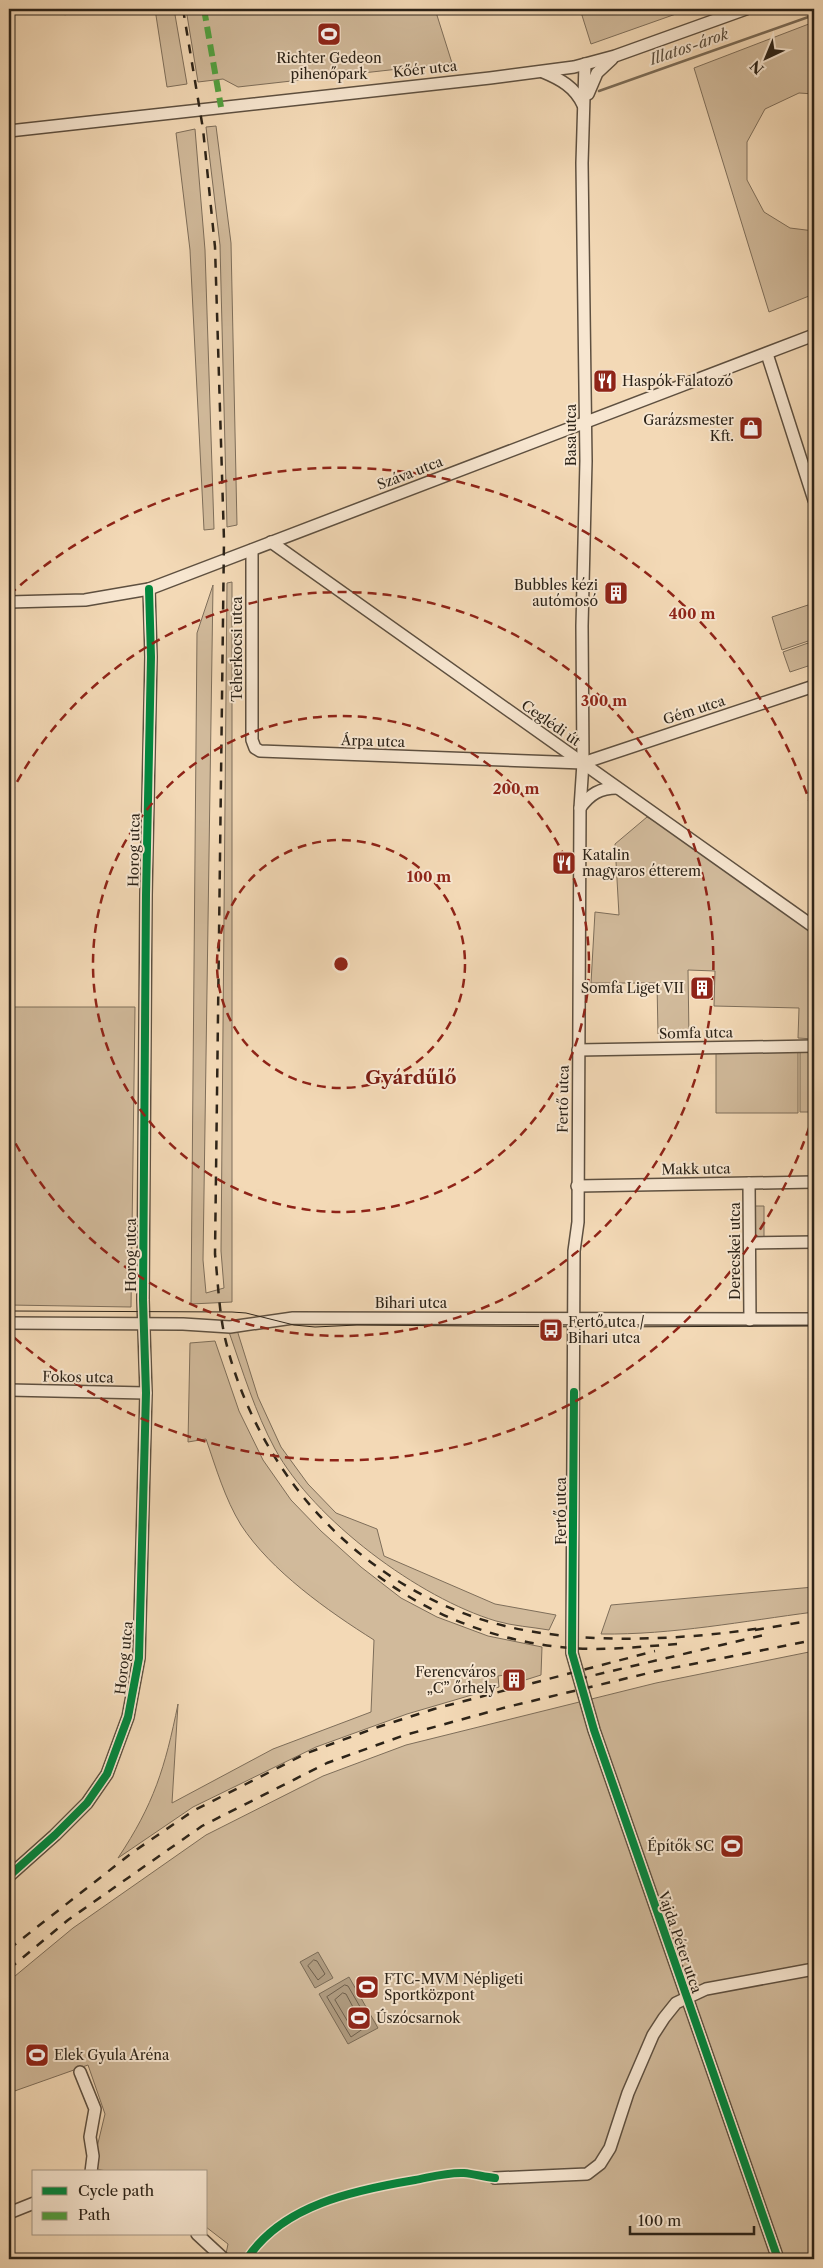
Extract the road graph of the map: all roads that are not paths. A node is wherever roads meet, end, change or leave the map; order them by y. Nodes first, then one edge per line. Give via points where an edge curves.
1 (746, 9) edge
2 (615, 56) junction
3 (585, 64) junction
4 (542, 72) junction
5 (584, 106) junction
6 (9, 131) edge
7 (814, 335) edge
8 (767, 354) junction
9 (585, 422) junction
10 (814, 500) edge
11 (271, 542) junction
12 (252, 550) junction
13 (149, 589) junction
14 (9, 602) edge
15 (814, 686) edge
16 (255, 748) joint
17 (583, 763) junction
18 (618, 788) junction
19 (580, 808) junction
20 (814, 927) edge
21 (814, 1046) edge
22 (578, 1050) junction
23 (814, 1182) edge
24 (749, 1183) junction
25 (577, 1186) junction
26 (814, 1242) edge
27 (750, 1243) junction
28 (574, 1318) junction
29 (814, 1319) edge
30 (750, 1320) junction
31 (9, 1323) edge
32 (143, 1324) junction
33 (9, 1390) edge
34 (146, 1393) junction
35 (572, 1630) joint
36 (9, 1876) edge
37 (814, 1968) edge
38 (686, 1998) junction
39 (80, 2072) dead end
40 (91, 2170) edge
41 (495, 2178) dead end
42 (32, 2203) edge
43 (9, 2213) edge
44 (199, 2236) edge
45 (224, 2259) edge
46 (778, 2259) edge

1 - 2 street, Kőér utca
2 - 3 street, Kőér utca
2 - 5 street, Basa utca via 592,81
3 - 4 street, Kőér utca
3 - 5 street, Basa utca
4 - 5 street via 556,77 574,90
4 - 6 street, Kőér utca
5 - 9 street, Basa utca
7 - 8 street, Száva utca
8 - 9 street, Száva utca
8 - 10 street
9 - 11 street, Száva utca
9 - 17 street, Basa utca
11 - 12 street, Száva utca
11 - 17 street, Ceglédi út
12 - 13 street, Száva utca
12 - 16 street, Teherkocsi utca via 252,740
13 - 14 street, Száva utca via 85,600
13 - 32 street, Horog utca via 151,657
15 - 17 street, Gém utca
16 - 17 street, Árpa utca via 265,752
17 - 18 street, Ceglédi út
17 - 19 street, Basa utca
18 - 19 street via 593,793
18 - 20 street, Ceglédi út
19 - 22 street, Fertő utca
21 - 22 street, Somfa utca
22 - 25 street, Fertő utca
23 - 24 street, Makk utca
24 - 25 street, Makk utca
24 - 27 street, Derecskei utca
25 - 28 street, Fertő utca
26 - 27 street
27 - 30 street, Derecskei utca
28 - 30 street, Bihari utca
28 - 32 street, Bihari utca via 293,1318 230,1327
28 - 35 street, Fertő utca
29 - 30 street, Bihari utca
31 - 32 street, Bihari utca
32 - 34 street, Horog utca
33 - 34 street, Fokos utca
34 - 36 street, Horog utca via 139,1658 128,1717 113,1760 92,1796
35 - 38 street, Vajda Péter utca via 572,1653 584,1700
37 - 38 street via 706,1989
38 - 41 street via 672,2008 658,2026 628,2094 610,2148 600,2164 587,2174
38 - 46 street, Vajda Péter utca
39 - 40 street via 95,2110 90,2137
42 - 43 street
44 - 45 street

